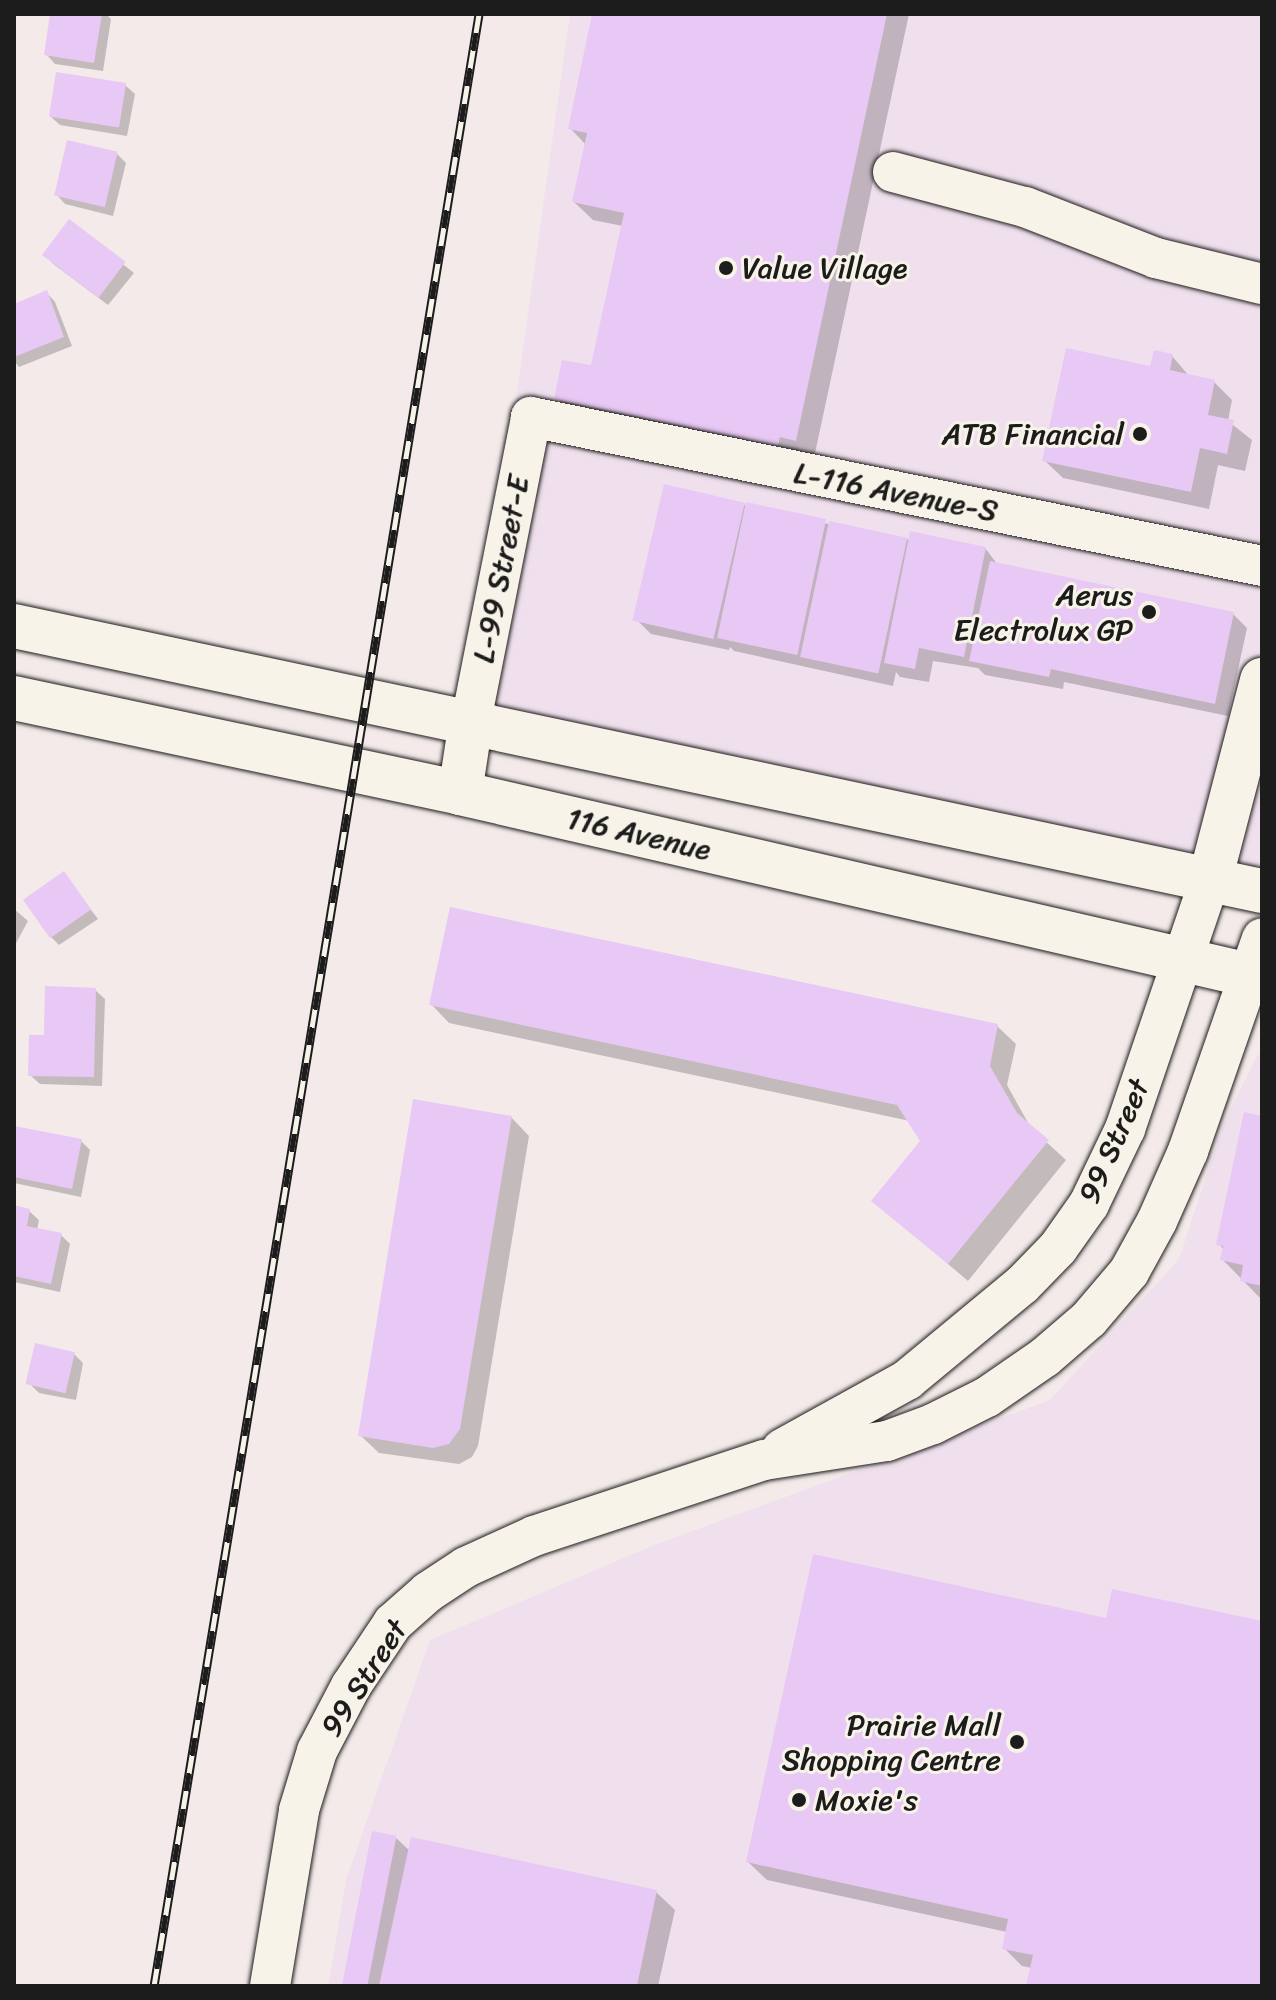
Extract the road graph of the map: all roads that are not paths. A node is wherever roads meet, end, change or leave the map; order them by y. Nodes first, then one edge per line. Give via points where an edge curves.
1 (893, 172) dead end
2 (1262, 284) edge
3 (531, 417) joint
4 (1262, 566) edge
5 (14, 626) edge
6 (1262, 680) edge
7 (14, 698) edge
8 (471, 721) junction
9 (460, 793) junction
10 (1210, 880) junction
11 (1262, 891) edge
12 (1184, 960) junction
13 (1258, 964) edge
14 (764, 1460) junction
15 (270, 1986) edge

1 - 2 street via 1025,207 1156,258
3 - 4 street, L-116 Avenue-S
3 - 8 street, L-99 Street-E
5 - 8 main road
6 - 10 main road, 99 Street
7 - 9 main road, 116 Avenue
8 - 9 main road
8 - 10 main road
9 - 12 main road, 116 Avenue
10 - 11 main road
10 - 12 street, 99 Street
12 - 13 main road, 116 Avenue
12 - 14 street, 99 Street via 1125,1129 1089,1204 1058,1248 1022,1285 907,1380
13 - 14 street, 99 Street via 1157,1221 1129,1272 1089,1319 987,1397 933,1424 887,1441
14 - 15 street, 99 Street via 534,1536 466,1567 393,1623 317,1751 299,1810

